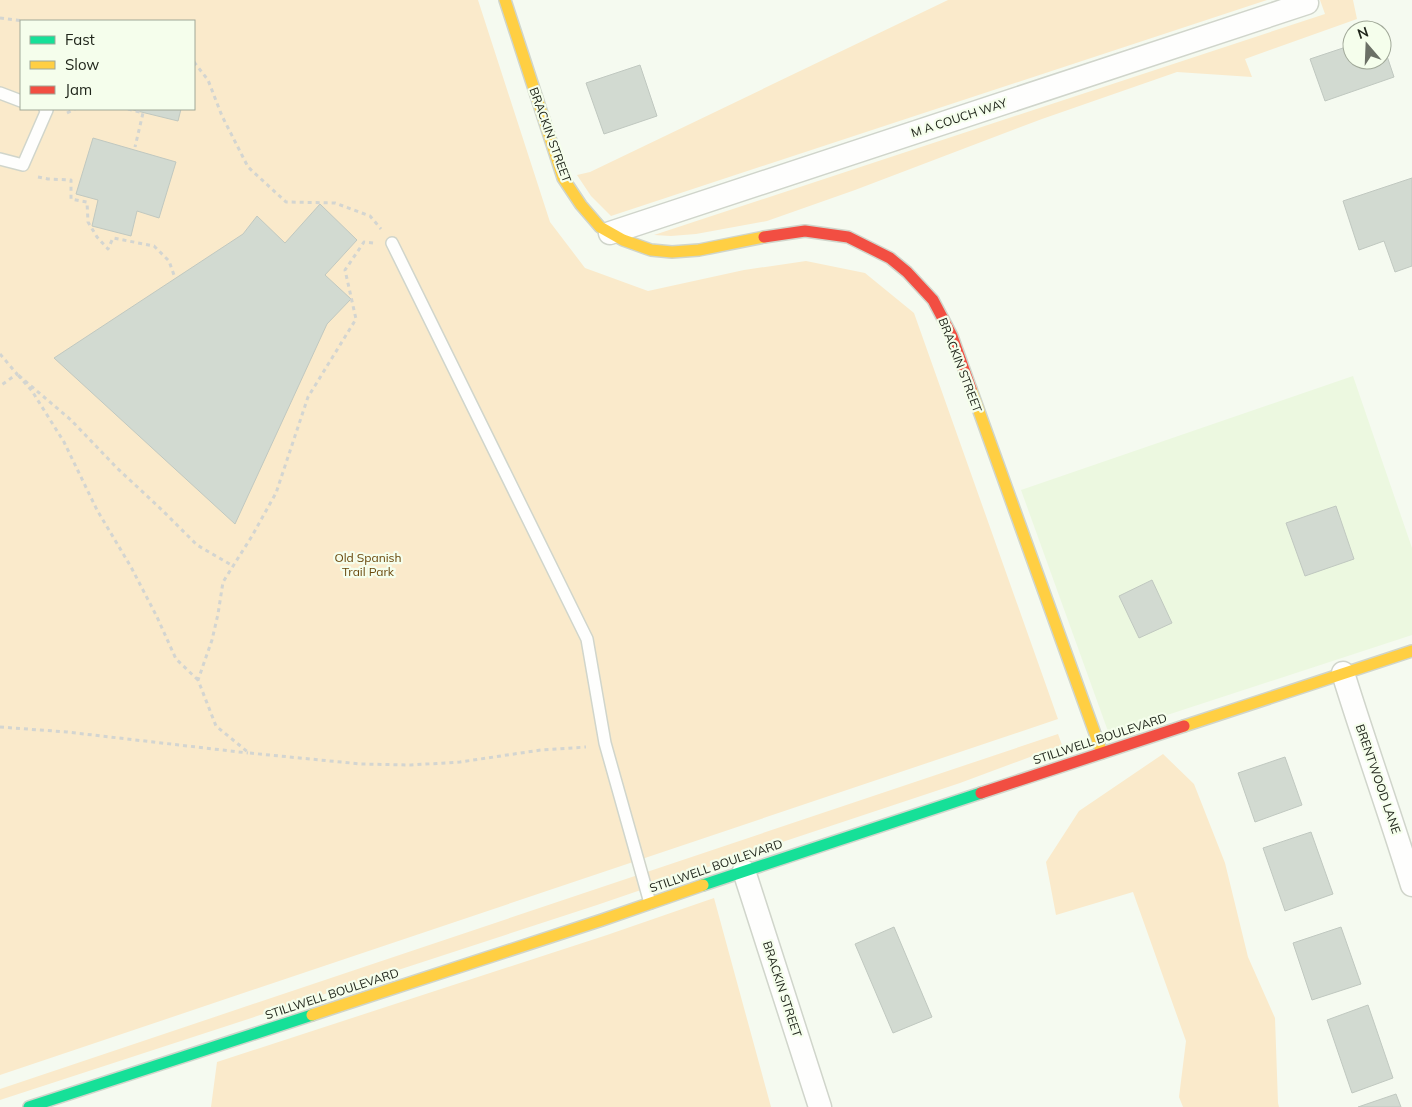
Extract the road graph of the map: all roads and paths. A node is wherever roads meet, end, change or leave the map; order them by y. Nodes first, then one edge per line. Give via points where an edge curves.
1 (505, 0) edge
2 (1307, 3) dead end
3 (0, 17) edge
4 (10, 19) dead end
5 (20, 20) edge
6 (195, 63) edge
7 (0, 93) edge
8 (20, 101) edge
9 (47, 110) edge
10 (132, 110) edge
11 (134, 147) dead end
12 (0, 159) edge
13 (32, 176) dead end
14 (610, 233) junction
15 (392, 243) junction
16 (175, 278) dead end
17 (0, 354) edge
18 (17, 374) junction
19 (0, 386) edge
20 (233, 566) junction
21 (1412, 651) edge
22 (1343, 673) junction
23 (198, 680) junction
24 (0, 727) edge
25 (605, 744) junction
26 (249, 753) junction
27 (1102, 753) junction
28 (744, 871) junction
29 (1412, 885) edge
30 (650, 903) junction
31 (29, 1107) edge
32 (820, 1107) edge

1 - 14 street, BRACKIN STREET via 563,178 581,205 600,227
2 - 14 street, M A COUCH WAY
3 - 4 path
3 - 5 path
6 - 15 path via 208,80 248,167 286,202 335,203 370,216
7 - 8 lane
9 - 12 lane via 23,165
10 - 11 path via 143,113
13 - 16 path via 71,180 72,199 86,202 88,222 108,249 113,238 154,246 169,261
14 - 27 street, BRACKIN STREET via 651,250 672,252 805,231 848,237 890,258 907,272 933,300 952,336
15 - 20 path via 364,242 345,270 356,319 308,397 276,493
15 - 25 lane via 587,639
17 - 18 path
18 - 19 path
18 - 20 path via 71,420 197,545
18 - 23 path via 32,391 64,442 176,659
20 - 23 path via 223,582 212,640
21 - 22 street, STILLWELL BOULEVARD
22 - 27 street, STILLWELL BOULEVARD
22 - 29 street, BRENTWOOD LANE
23 - 26 path via 216,726
24 - 26 path
25 - 26 path via 411,765 362,764
25 - 30 lane
27 - 28 street, STILLWELL BOULEVARD
28 - 30 street, STILLWELL BOULEVARD
28 - 32 street, BRACKIN STREET
30 - 31 street, STILLWELL BOULEVARD

